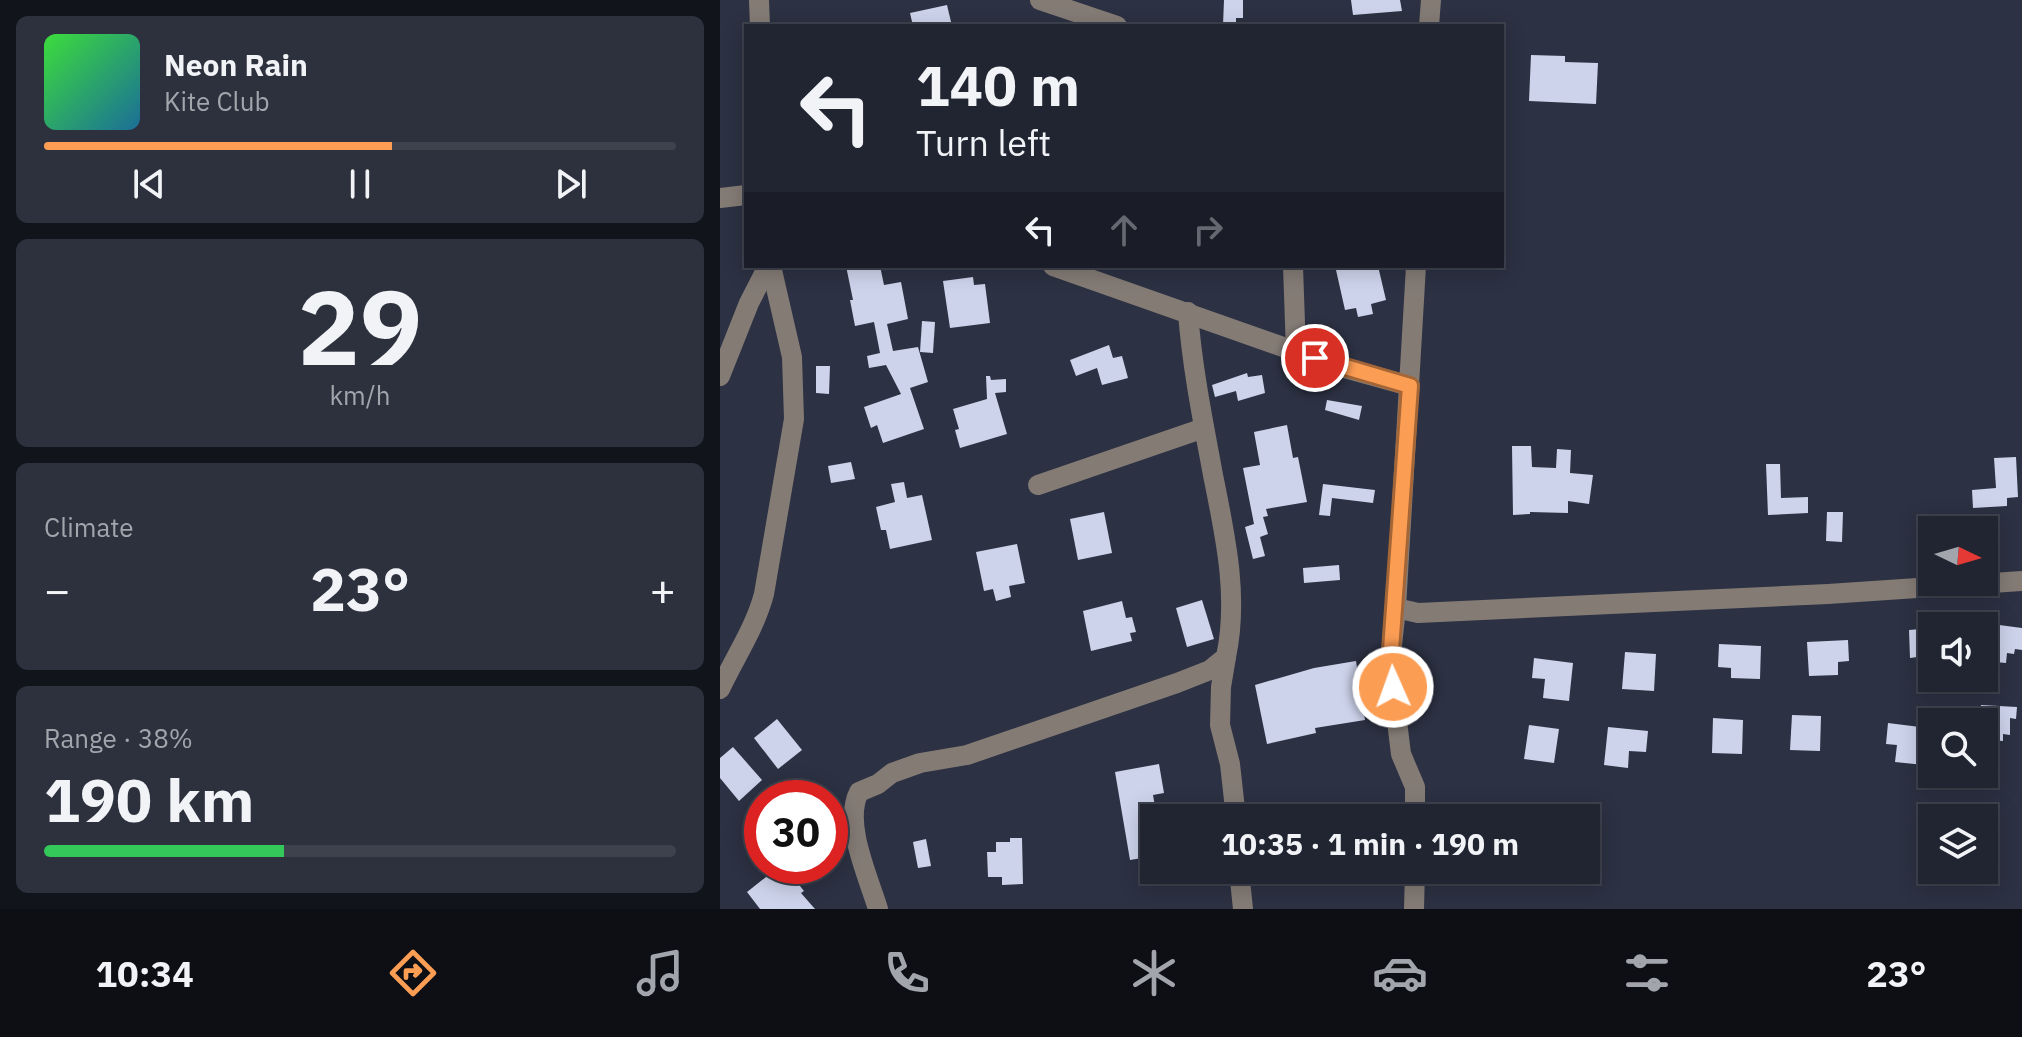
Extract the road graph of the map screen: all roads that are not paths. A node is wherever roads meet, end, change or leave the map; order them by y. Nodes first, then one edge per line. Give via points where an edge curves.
1 (759, 0) edge
2 (1040, 0) edge
3 (1431, 0) edge
4 (760, 24) edge
5 (1111, 24) edge
6 (1429, 24) edge
7 (744, 195) edge
8 (720, 198) edge
9 (769, 268) edge
10 (770, 268) edge
11 (1059, 268) edge
12 (1293, 268) edge
13 (1416, 268) edge
14 (1188, 312) junction
15 (1296, 352) junction
16 (720, 376) edge
17 (1410, 386) junction
18 (1204, 428) junction
19 (1038, 485) dead end
20 (2022, 581) edge
21 (1396, 608) junction
22 (1226, 657) junction
23 (720, 689) edge
24 (1234, 804) edge
25 (1415, 804) edge
26 (1240, 884) edge
27 (1415, 884) edge
28 (878, 909) edge
29 (1243, 909) edge
30 (1414, 909) edge

1 - 4 street
2 - 5 street
3 - 6 street
7 - 8 street
9 - 16 street
10 - 23 street via 792,357 794,419 757,620
11 - 14 street
12 - 15 street
13 - 17 street
14 - 15 street
14 - 18 street
15 - 17 street
17 - 21 street
18 - 19 street
18 - 22 street via 1225,533 1233,611
20 - 21 street via 1621,605 1418,613
21 - 25 street via 1390,664 1401,754 1415,787
22 - 24 street via 1220,725
22 - 28 street via 1210,670 1151,693 967,755 920,763 859,792 853,804 854,831
26 - 29 street
27 - 30 street

